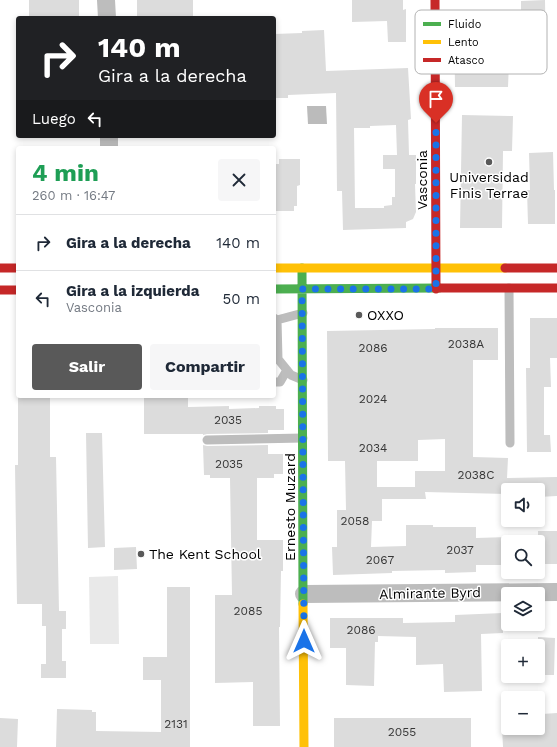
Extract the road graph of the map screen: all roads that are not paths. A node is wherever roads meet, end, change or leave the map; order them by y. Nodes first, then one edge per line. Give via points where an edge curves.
1 (106, 0) edge
2 (435, 0) edge
3 (435, 10) edge
4 (107, 16) edge
5 (436, 74) edge
6 (0, 268) edge
7 (16, 268) edge
8 (276, 268) edge
9 (302, 268) junction
10 (437, 268) junction
11 (557, 268) edge
12 (509, 288) junction
13 (557, 288) edge
14 (302, 289) junction
15 (436, 289) junction
16 (0, 290) edge
17 (16, 290) edge
18 (276, 290) edge
19 (303, 313) junction
20 (276, 319) edge
21 (276, 359) edge
22 (286, 370) junction
23 (303, 380) junction
24 (276, 382) edge
25 (303, 438) junction
26 (207, 440) dead end
27 (510, 443) dead end
28 (557, 592) edge
29 (304, 594) junction
30 (304, 747) edge

1 - 4 street
2 - 3 street, Vasconia
5 - 10 street, Vasconia
6 - 7 street
8 - 9 street
9 - 10 street
9 - 14 street, Ernesto Muzard
10 - 11 street
10 - 15 street, Vasconia
12 - 13 street
12 - 15 street
12 - 27 lane
14 - 15 street
14 - 18 street
14 - 19 street, Ernesto Muzard
16 - 17 street
19 - 20 lane
19 - 23 street, Ernesto Muzard
21 - 22 lane
22 - 23 lane
22 - 24 lane via 280,382
23 - 25 street, Ernesto Muzard
25 - 26 lane
25 - 29 street, Ernesto Muzard
28 - 29 street, Almirante Byrd
29 - 30 street, Ernesto Muzard

